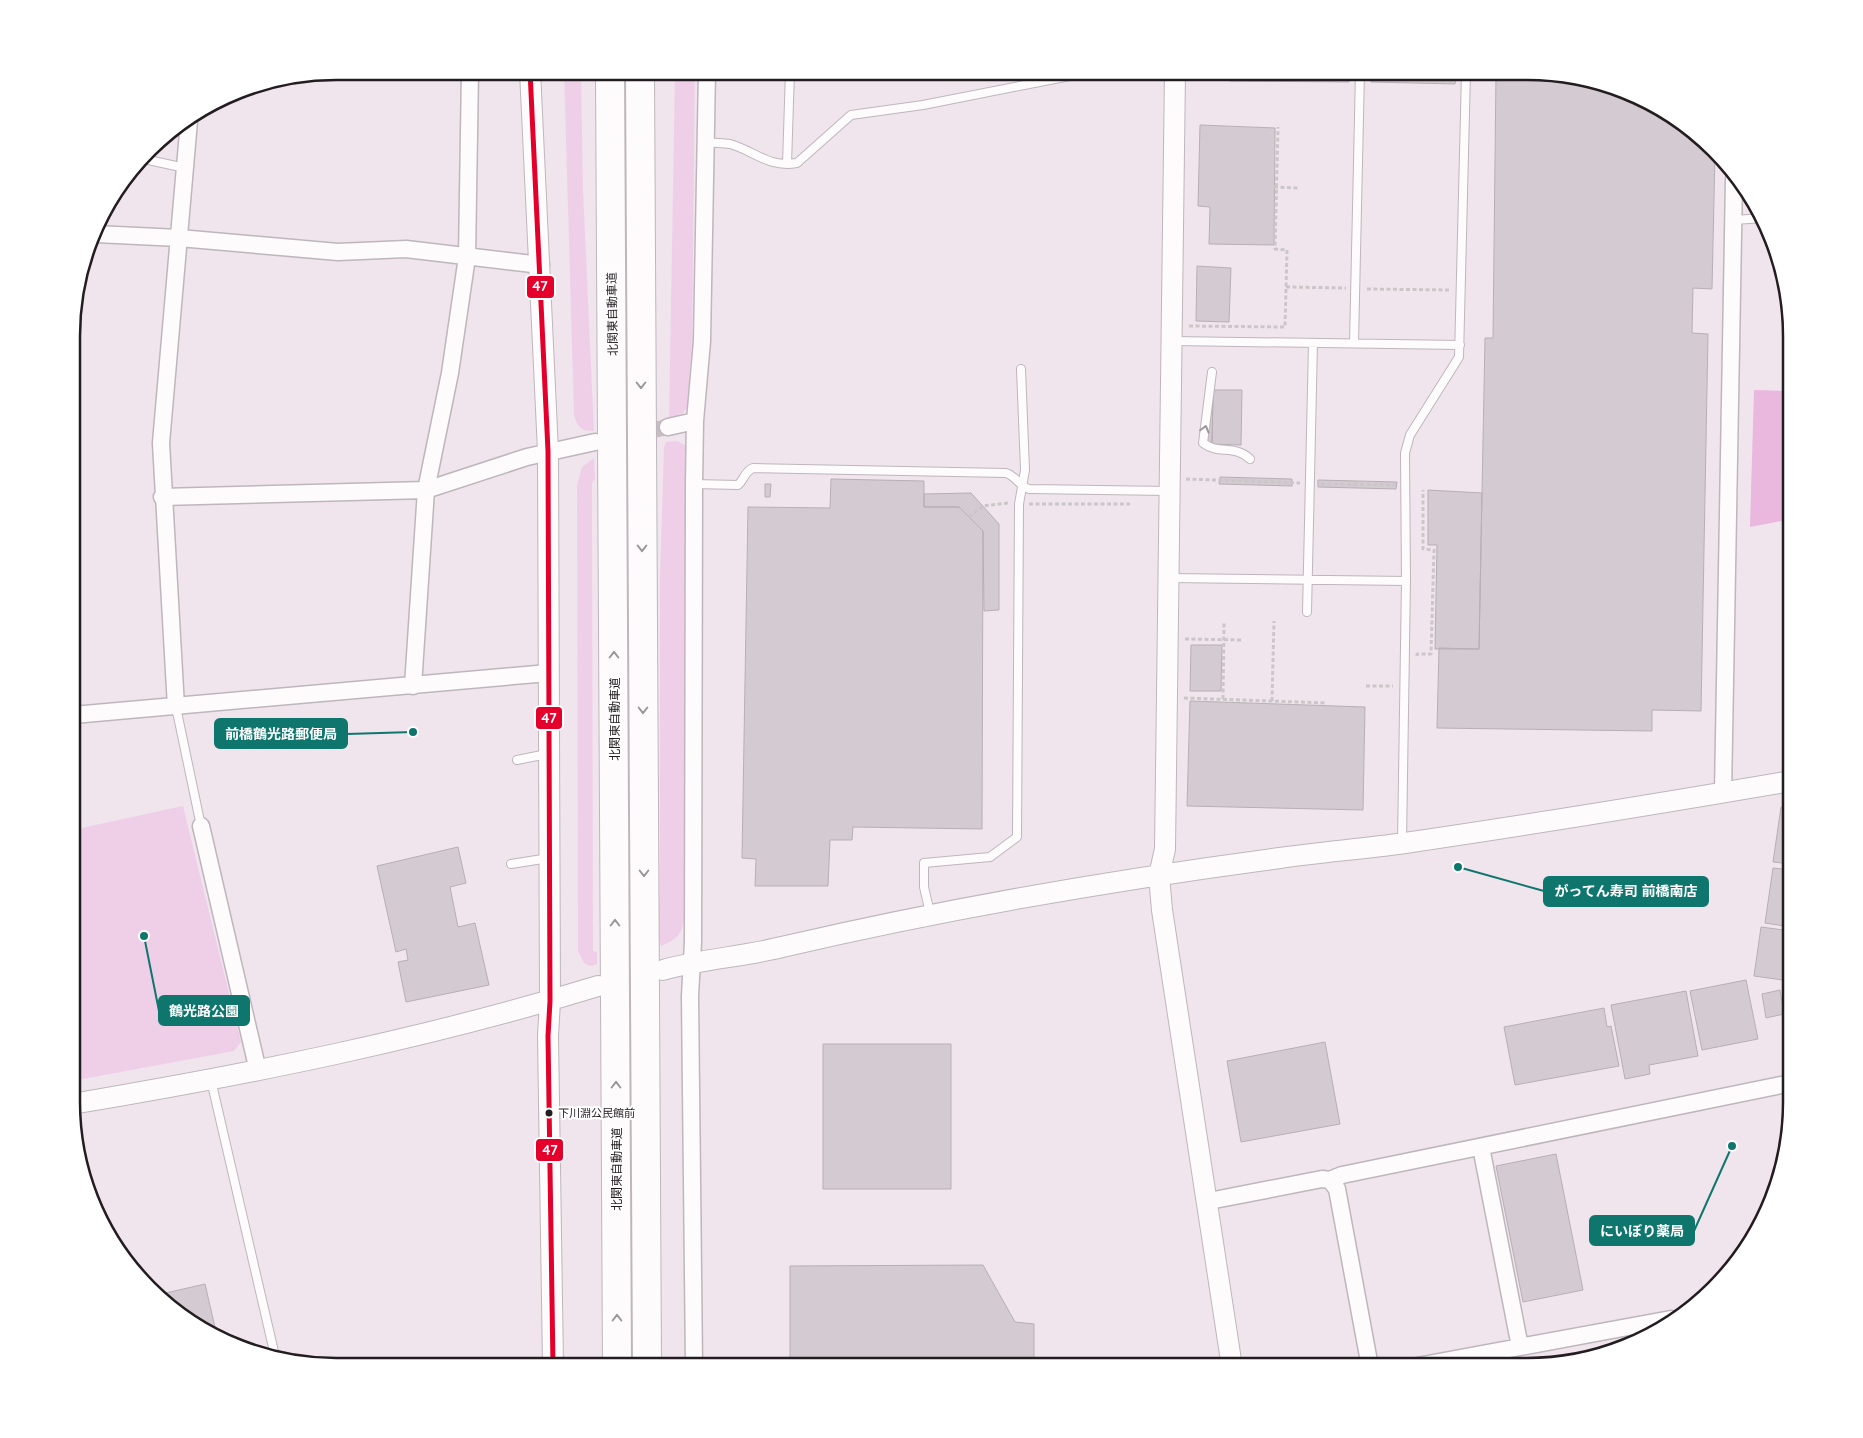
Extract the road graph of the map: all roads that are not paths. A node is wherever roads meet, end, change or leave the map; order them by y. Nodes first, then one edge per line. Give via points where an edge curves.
1 (470, 80) edge
2 (531, 80) edge
3 (596, 80) edge
4 (610, 80) edge
5 (640, 80) edge
6 (657, 80) edge
7 (707, 80) edge
8 (790, 80) edge
9 (1050, 80) edge
10 (1182, 80) edge
11 (1360, 80) edge
12 (1465, 80) edge
13 (188, 127) edge
14 (706, 142) junction
15 (150, 160) edge
16 (787, 164) junction
17 (185, 168) junction
18 (1734, 186) edge
19 (1755, 219) edge
20 (1734, 220) junction
21 (101, 234) edge
22 (179, 238) junction
23 (467, 257) junction
24 (541, 265) junction
25 (641, 337) junction
26 (1171, 341) junction
27 (1314, 343) junction
28 (1354, 343) junction
29 (1460, 344) junction
30 (613, 369) junction
31 (1021, 370) dead end
32 (1212, 372) dead end
33 (695, 421) junction
34 (668, 427) tunnel mouth
35 (595, 442) tunnel mouth
36 (548, 451) junction
37 (1250, 460) dead end
38 (694, 484) junction
39 (1022, 486) junction
40 (426, 490) junction
41 (1170, 491) junction
42 (162, 497) junction
43 (1168, 578) junction
44 (1307, 579) junction
45 (1406, 581) junction
46 (1307, 612) dead end
47 (548, 673) junction
48 (413, 686) junction
49 (176, 707) junction
50 (80, 714) edge
51 (550, 753) junction
52 (517, 760) dead end
53 (1783, 782) edge
54 (1723, 793) junction
55 (201, 826) joint
56 (1402, 844) junction
57 (549, 858) junction
58 (512, 864) dead end
59 (1158, 876) junction
60 (930, 915) junction
61 (690, 962) junction
62 (663, 970) dead end
63 (598, 986) dead end
64 (550, 1001) junction
65 (258, 1071) junction
66 (211, 1080) junction
67 (1783, 1085) edge
68 (80, 1103) edge
69 (1481, 1147) junction
70 (1330, 1180) junction
71 (1209, 1201) junction
72 (1659, 1321) edge
73 (1520, 1347) junction
74 (274, 1350) edge
75 (553, 1358) edge
76 (617, 1358) edge
77 (646, 1358) edge
78 (694, 1358) edge
79 (1231, 1358) edge
80 (1368, 1358) edge
81 (1461, 1358) edge

1 - 23 street
2 - 24 street
3 - 30 highway
4 - 30 highway, 北関東自動車道
5 - 25 highway
6 - 25 highway
7 - 14 street
8 - 16 lane
9 - 16 lane via 923,105 850,115 797,163
10 - 26 street
11 - 28 lane
12 - 29 lane
13 - 17 street
14 - 16 lane via 729,144 765,161
14 - 33 street via 702,340
15 - 17 lane
17 - 22 street
18 - 20 street
19 - 20 lane
20 - 54 street
21 - 22 street
22 - 23 street via 338,252 406,249
22 - 42 street via 161,443
23 - 24 street
23 - 40 street via 450,373
24 - 36 street
25 -> 77 highway
26 - 27 lane
26 - 41 street
27 - 28 lane
27 - 44 lane
28 - 29 lane
29 - 45 lane via 1458,357 1406,443
76 -> 30 highway, 北関東自動車道
31 - 39 lane via 1025,470
37 -> 32 lane via 1236,450 1203,443
33 - 34 street
33 - 38 street
35 - 36 street
36 - 40 street
36 - 47 street
38 - 39 lane via 738,485 752,468 1006,473 1014,476
38 - 61 street via 693,942
39 - 41 lane via 1029,489
39 - 60 lane via 1019,504 1017,837 990,857 924,863 924,887
40 - 42 street
40 - 48 street
41 - 43 street
42 - 49 street
43 - 44 lane
43 - 59 street via 1165,849
44 - 45 lane
44 - 46 lane
45 - 56 lane
47 - 48 street
47 - 51 street
48 - 49 street
49 - 50 street
49 - 55 lane
51 - 52 lane
51 - 57 street
53 - 54 street
54 - 56 street
55 - 65 street
56 - 59 street
57 - 58 lane
57 - 64 street
59 - 60 street
59 - 71 street
60 - 61 street via 778,948
61 - 62 street
61 - 78 street
63 - 64 street
64 - 65 street via 381,1046
64 - 75 street
65 - 66 street
66 - 68 street
66 - 74 lane
67 - 69 street
69 - 70 street
69 - 73 street
70 - 71 street via 1322,1178
70 - 80 street via 1336,1189
71 - 79 street
72 - 73 street
73 - 81 street

